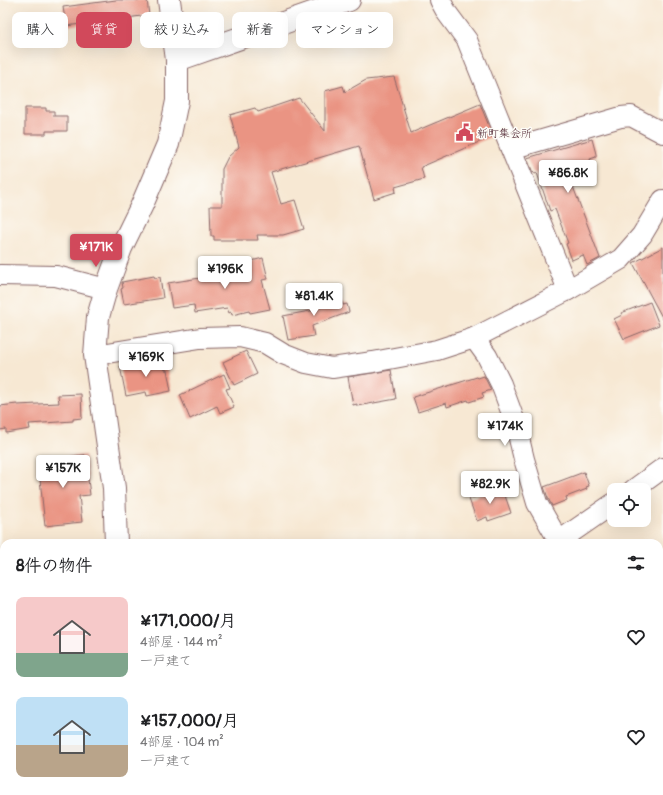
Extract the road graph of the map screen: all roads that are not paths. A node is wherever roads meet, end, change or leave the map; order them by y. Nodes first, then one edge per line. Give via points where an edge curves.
1 (169, 0) edge
2 (349, 0) edge
3 (440, 0) edge
4 (177, 60) junction
5 (663, 133) edge
6 (510, 149) junction
7 (663, 200) edge
8 (0, 275) edge
9 (106, 289) junction
10 (568, 290) junction
11 (474, 338) junction
12 (95, 355) junction
13 (663, 468) edge
14 (643, 483) edge
15 (607, 508) edge
16 (116, 539) edge
17 (557, 539) edge
18 (563, 539) edge

1 - 4 street
2 - 4 street
3 - 6 street via 467,40
4 - 9 street via 177,102 168,144
5 - 6 street via 631,116 621,117
6 - 10 street
7 - 10 street via 642,235 621,259
8 - 9 street via 56,276
9 - 12 street via 98,317
10 - 11 street
11 - 12 street via 437,350 332,368 306,363 283,354 265,342 240,337 200,338
11 - 17 street via 487,356 501,384 515,422 537,503
12 - 16 street via 114,488
13 - 14 street
15 - 18 street

